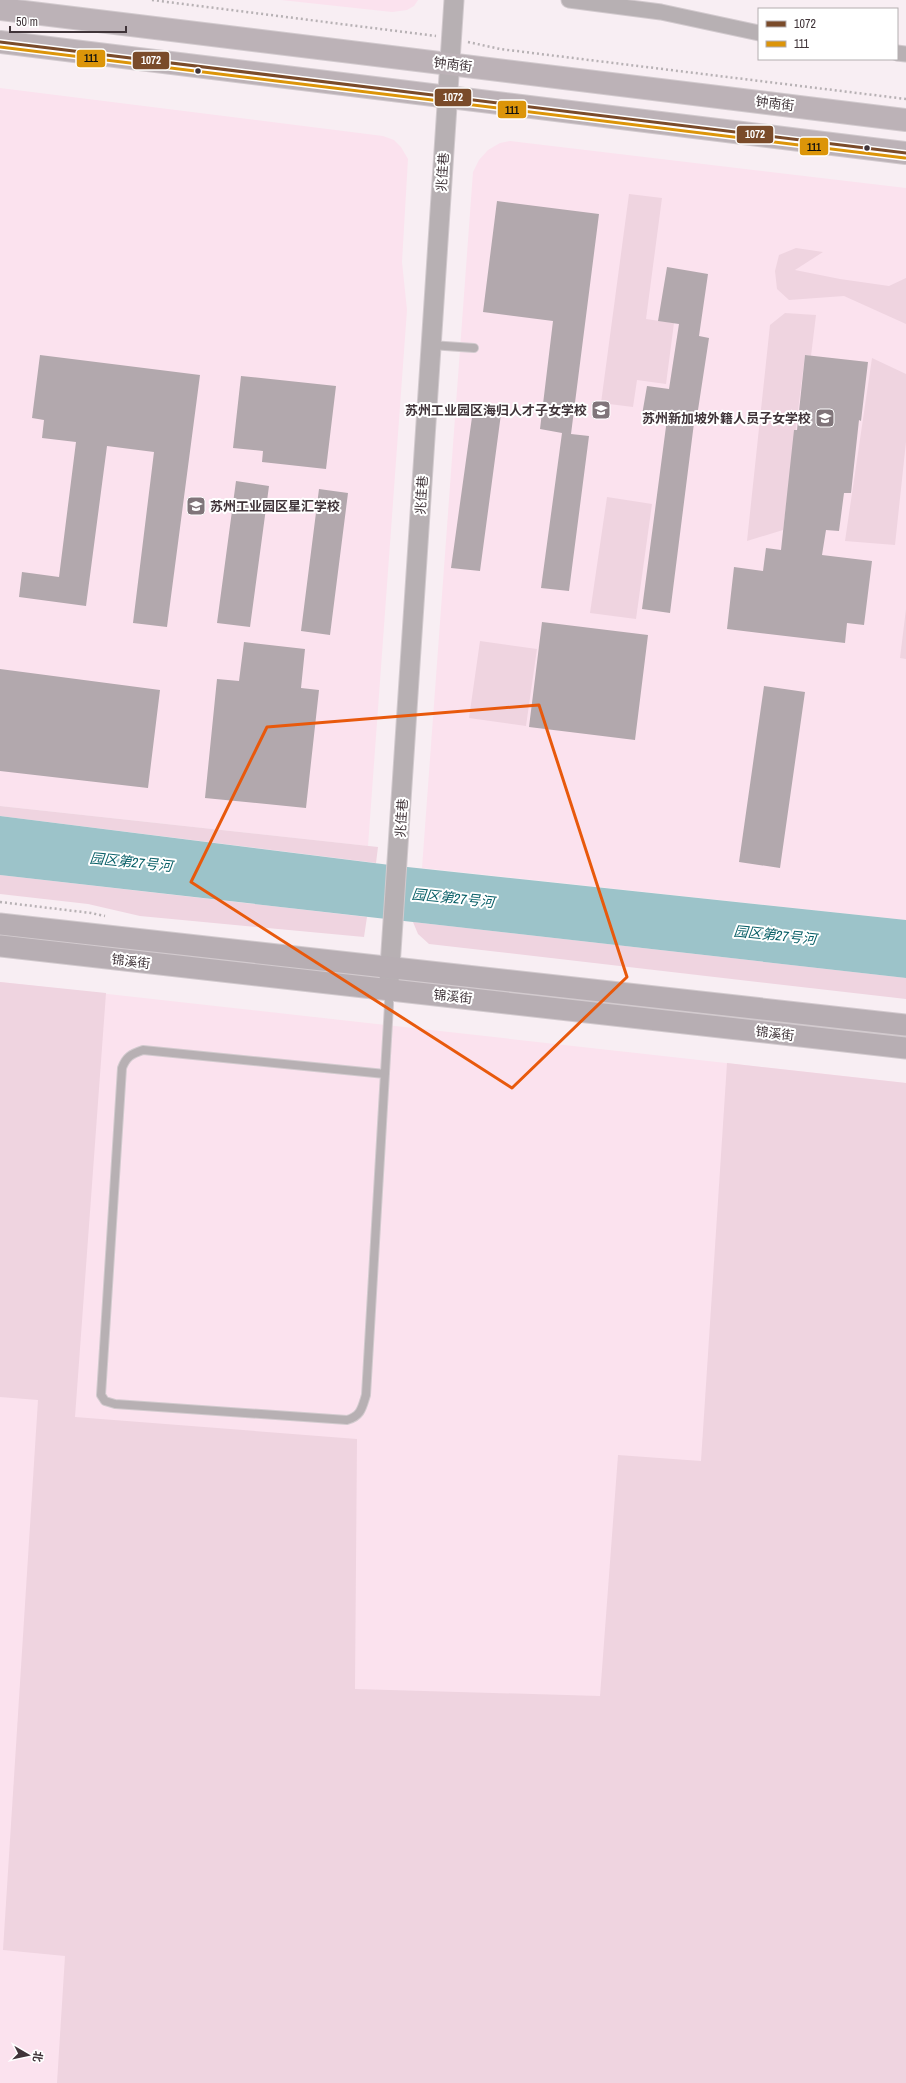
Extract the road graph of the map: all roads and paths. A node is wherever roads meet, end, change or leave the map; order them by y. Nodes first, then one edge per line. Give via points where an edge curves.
1 (152, 0) edge
2 (454, 0) edge
3 (569, 0) edge
4 (0, 9) edge
5 (758, 33) edge
6 (451, 39) junction
7 (0, 42) edge
8 (449, 63) junction
9 (446, 96) junction
10 (906, 99) edge
11 (906, 120) edge
12 (906, 153) edge
13 (431, 345) junction
14 (474, 348) dead end
15 (0, 924) edge
16 (0, 946) edge
17 (389, 967) junction
18 (389, 990) junction
19 (906, 1025) edge
20 (906, 1048) edge
21 (385, 1074) junction

1 - 6 path via 415,32
2 - 6 street, 兆佳巷
3 - 5 street via 661,12
4 - 8 main road, 钟南街
6 - 8 street, 兆佳巷
6 - 10 path via 508,50
7 - 9 main road
8 - 9 street, 兆佳巷
8 - 11 main road, 钟南街
9 - 12 main road
9 - 13 street, 兆佳巷
13 - 14 lane
13 - 17 street, 兆佳巷 via 398,866
15 - 17 main road, 锦溪街
16 - 18 main road, 锦溪街
17 - 18 street, 兆佳巷
17 - 19 main road, 锦溪街
18 - 20 main road, 锦溪街
18 - 21 lane
21 - 21 lane via 143,1050 131,1053 125,1060 122,1068 101,1395 105,1401 115,1404 347,1420 356,1418 362,1410 366,1395

